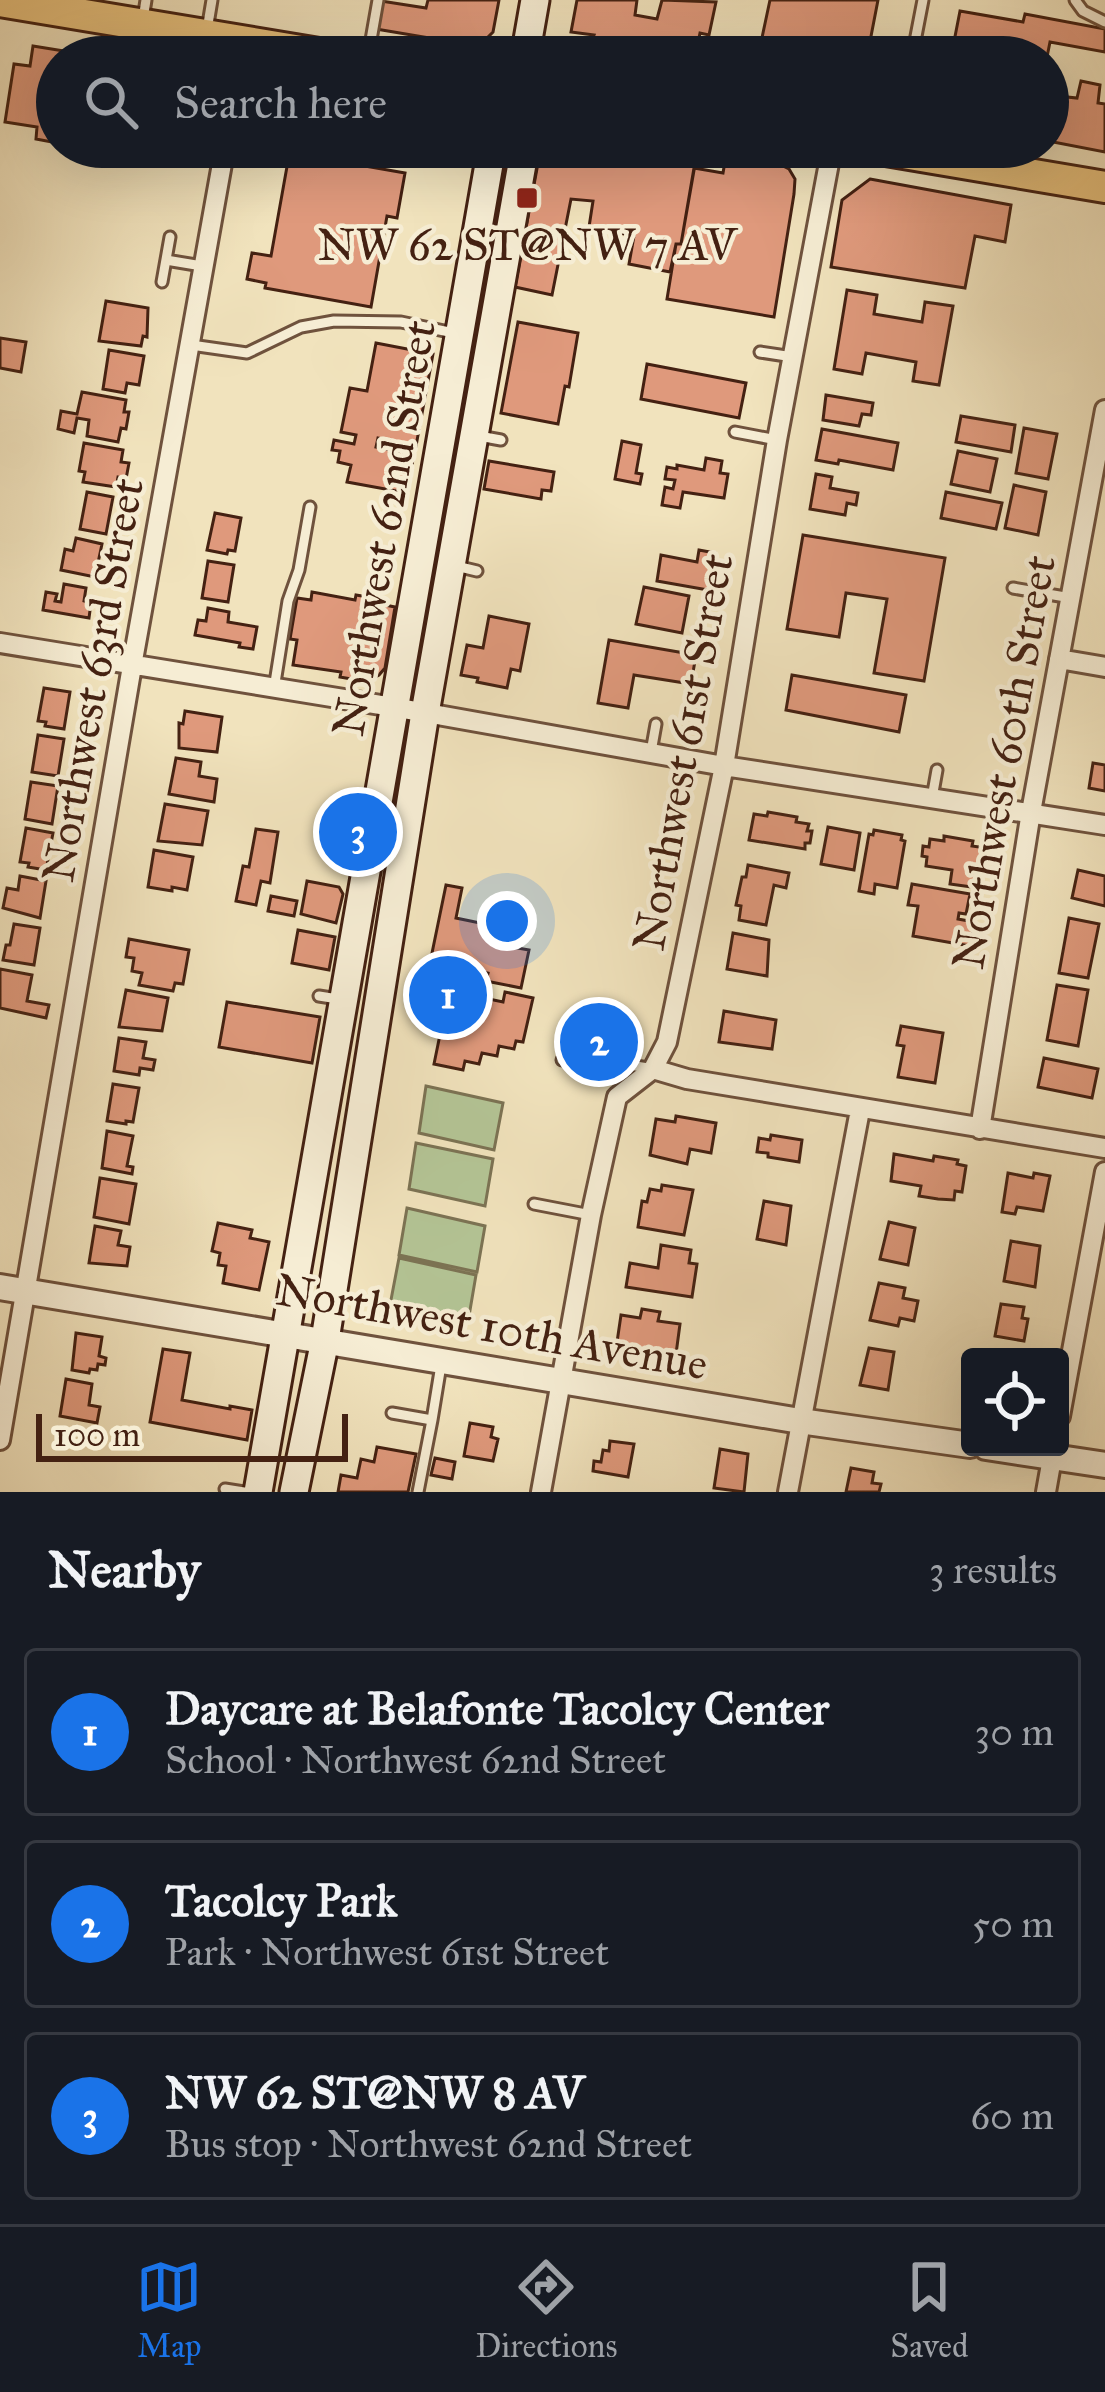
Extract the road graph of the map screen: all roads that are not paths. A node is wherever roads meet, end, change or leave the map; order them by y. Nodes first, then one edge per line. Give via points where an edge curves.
1 (212, 0) edge
2 (378, 0) edge
3 (535, 0) edge
4 (923, 0) edge
5 (1075, 0) edge
6 (0, 2) edge
7 (144, 12) edge
8 (1105, 22) edge
9 (206, 35) joint
10 (372, 36) edge
11 (529, 36) edge
12 (916, 36) edge
13 (222, 168) edge
14 (488, 168) edge
15 (522, 168) edge
16 (828, 168) edge
17 (998, 168) edge
18 (1105, 187) edge
19 (170, 237) dead end
20 (166, 260) junction
21 (205, 267) junction
22 (162, 282) dead end
23 (459, 334) junction
24 (191, 346) junction
25 (760, 352) dead end
26 (793, 357) junction
27 (1105, 410) edge
28 (735, 432) dead end
29 (778, 440) junction
30 (310, 506) dead end
31 (1096, 510) edge
32 (1012, 588) dead end
33 (1071, 598) junction
34 (0, 643) edge
35 (1059, 659) junction
36 (132, 666) junction
37 (1105, 667) edge
38 (274, 688) junction
39 (394, 707) junction
40 (424, 713) junction
41 (656, 724) dead end
42 (651, 752) junction
43 (724, 766) junction
44 (937, 770) dead end
45 (932, 798) junction
46 (1031, 812) junction
47 (1105, 825) edge
48 (562, 1060) dead end
49 (653, 1069) junction
50 (860, 1110) junction
51 (980, 1129) junction
52 (1105, 1148) edge
53 (1105, 1172) edge
54 (535, 1204) dead end
55 (591, 1215) junction
56 (0, 1287) edge
57 (26, 1292) junction
58 (286, 1333) junction
59 (325, 1340) junction
60 (442, 1360) junction
61 (1069, 1367) edge
62 (562, 1380) junction
63 (392, 1413) dead end
64 (431, 1420) junction
65 (800, 1420) junction
66 (0, 1440) edge
67 (961, 1444) edge
68 (1053, 1456) edge
69 (1069, 1456) edge
70 (1105, 1466) edge
71 (225, 1489) dead end
72 (244, 1492) edge
73 (258, 1492) edge
74 (294, 1492) edge
75 (418, 1492) edge
76 (541, 1492) edge
77 (788, 1492) edge
78 (1046, 1492) edge

1 - 9 lane
2 - 10 lane
3 - 11 main road
4 - 12 lane
5 - 8 lane
6 - 7 main road
7 - 9 main road
13 - 21 street, Northwest 63rd Street
14 - 23 main road, Northwest 62nd Street
15 - 40 main road, Northwest 62nd Street via 464,568
16 - 26 street, Northwest 61st Street
17 - 18 main road
19 - 20 lane
20 - 21 lane
20 - 22 lane
21 - 24 street, Northwest 63rd Street
23 - 24 lane via 334,321 247,353
23 - 39 main road, Northwest 62nd Street via 403,588
24 - 36 street, Northwest 63rd Street
25 - 26 lane
26 - 29 street, Northwest 61st Street
27 - 31 street, Northwest 60th Street
28 - 29 lane
29 - 43 street, Northwest 61st Street
30 - 38 lane
31 - 33 street, Northwest 60th Street
32 - 33 lane
33 - 35 street, Northwest 60th Street
34 - 36 street
35 - 37 street
35 - 46 street, Northwest 60th Street
36 - 38 street
36 - 57 street, Northwest 63rd Street
38 - 39 street
39 - 40 street
39 - 58 main road, Northwest 62nd Street via 331,998
40 - 42 street
40 - 59 main road, Northwest 62nd Street
41 - 42 lane
42 - 43 street
43 - 45 street
43 - 49 street, Northwest 61st Street via 667,1042
44 - 45 lane
45 - 46 street
46 - 47 street
46 - 51 street, Northwest 60th Street
48 - 49 lane
49 - 50 street
49 - 55 street, Northwest 61st Street via 617,1097
50 - 51 street
50 - 65 street
51 - 52 street
53 - 61 street
54 - 55 lane
55 - 62 street, Northwest 61st Street
56 - 57 street, Northwest 10th Avenue
57 - 58 street, Northwest 10th Avenue
57 - 66 street, Northwest 63rd Street
58 - 59 street, Northwest 10th Avenue
58 - 73 main road, Northwest 62nd Street
59 - 60 street, Northwest 10th Avenue
59 - 74 main road, Northwest 62nd Street
60 - 62 street, Northwest 10th Avenue
60 - 64 lane
62 - 65 street, Northwest 10th Avenue
62 - 76 street, Northwest 61st Street
63 - 64 lane
64 - 75 lane
65 - 67 street, Northwest 10th Avenue
65 - 77 street
68 - 78 street
69 - 70 street
71 - 72 lane

